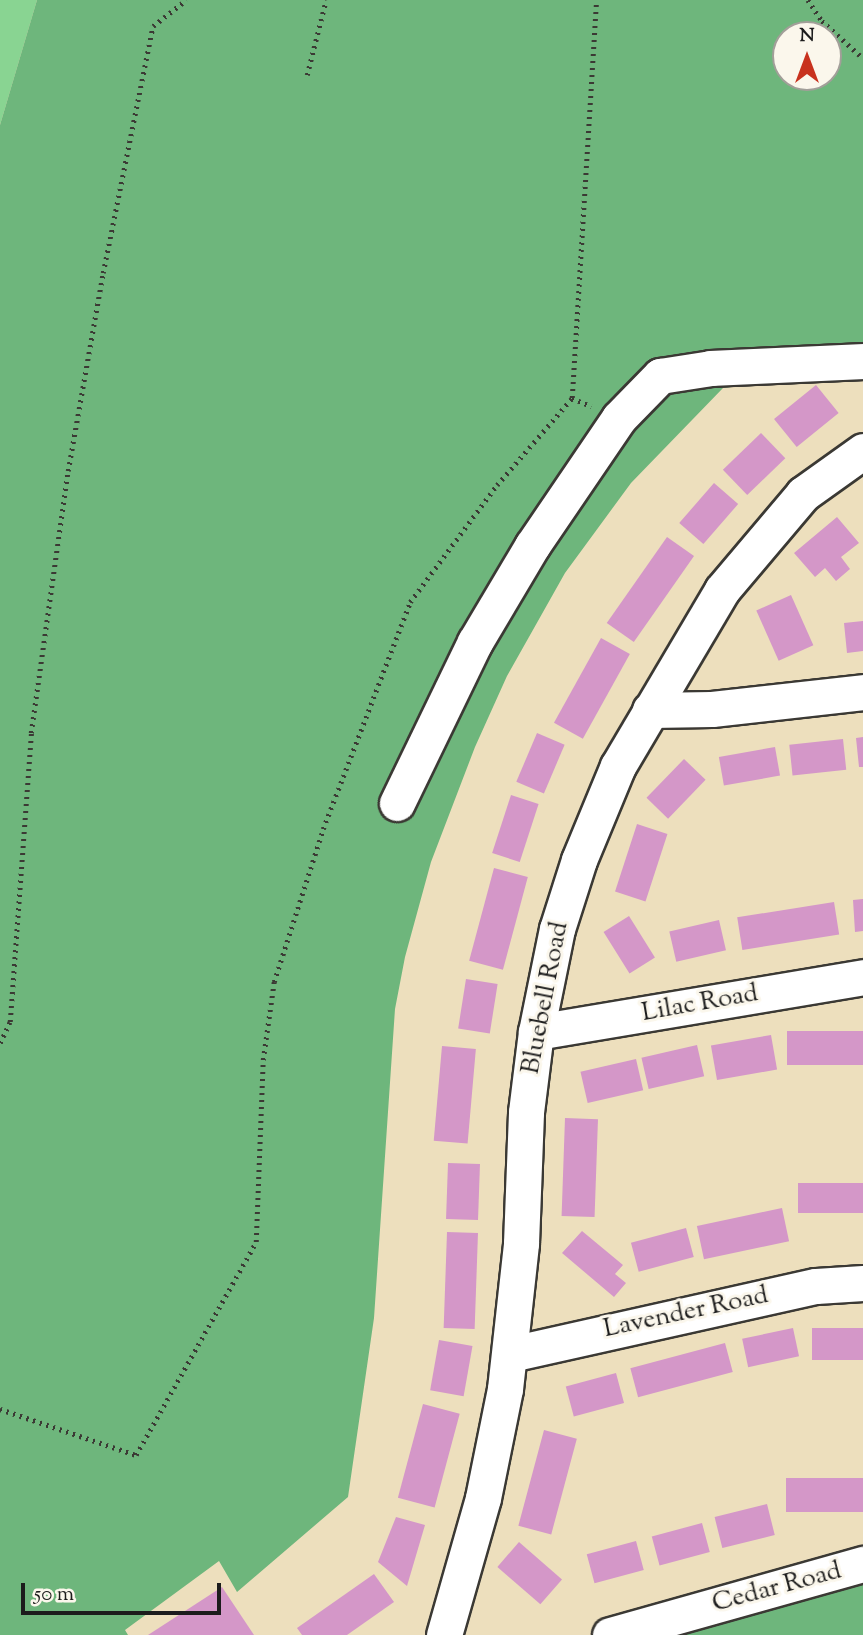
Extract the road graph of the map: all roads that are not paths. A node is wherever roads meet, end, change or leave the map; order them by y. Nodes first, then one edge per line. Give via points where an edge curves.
1 (863, 361) edge
2 (863, 451) edge
3 (863, 692) edge
4 (650, 710) junction
5 (397, 803) dead end
6 (863, 977) edge
7 (536, 1032) junction
8 (863, 1283) edge
9 (511, 1354) junction
10 (863, 1564) edge
11 (444, 1635) edge
12 (610, 1635) edge

1 - 5 street via 711,368 660,376 619,418 532,546 475,642
2 - 4 street, Bluebell Road via 803,494 722,590
3 - 4 street via 712,709
4 - 7 street, Bluebell Road via 618,766 579,860 557,929
6 - 7 street, Lilac Road
7 - 9 street, Bluebell Road via 526,1112
8 - 9 street, Lavender Road via 816,1286
9 - 11 street, Bluebell Road via 483,1498
10 - 12 street, Cedar Road

